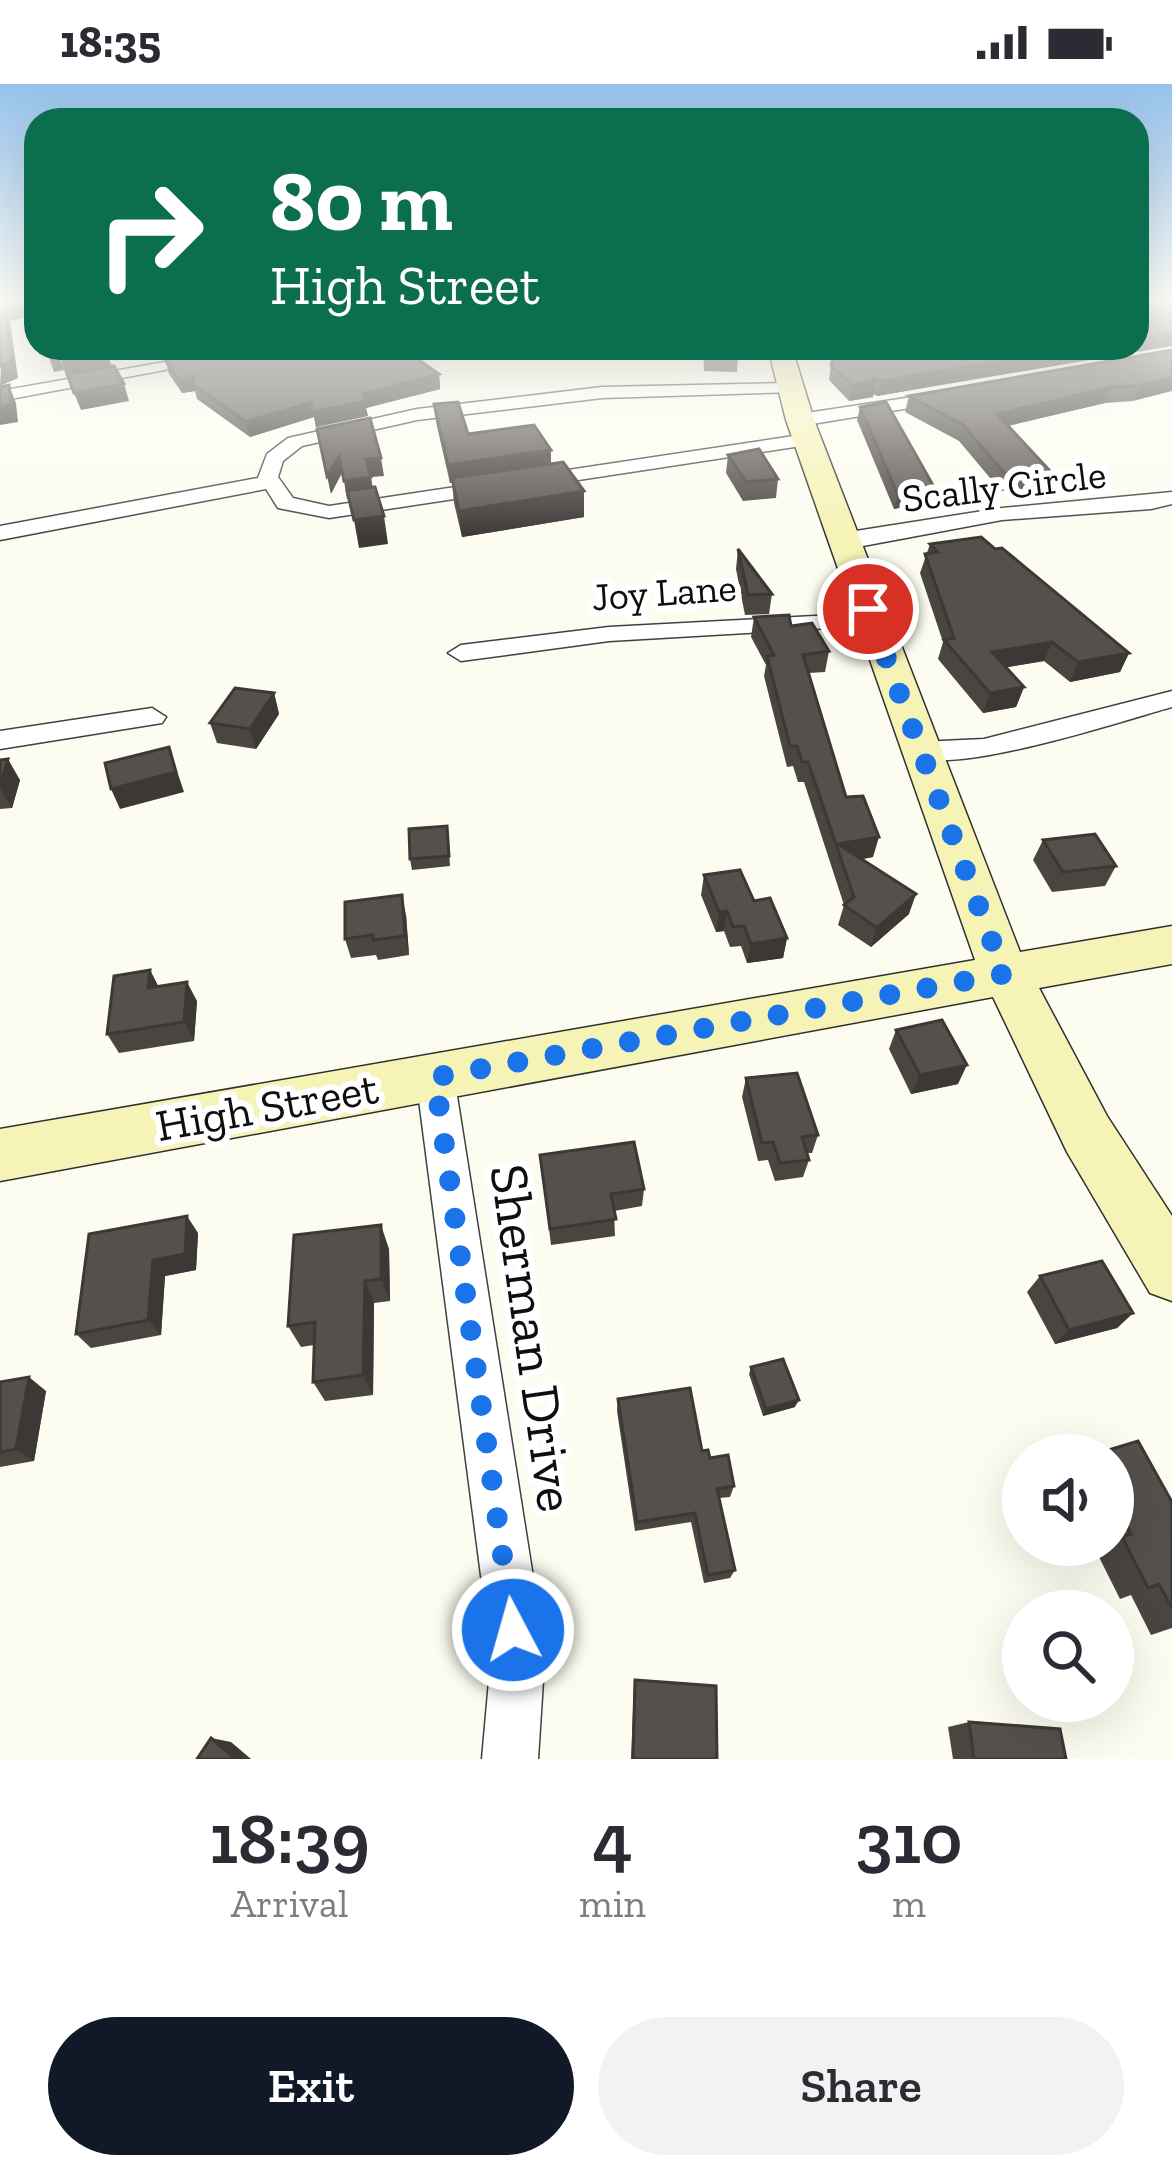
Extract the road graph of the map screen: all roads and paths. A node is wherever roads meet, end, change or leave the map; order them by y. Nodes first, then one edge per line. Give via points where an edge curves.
1 (84, 381) edge
2 (789, 381) edge
3 (962, 394) edge
4 (0, 396) edge
5 (799, 416) junction
6 (269, 482) junction
7 (1172, 498) edge
8 (0, 532) edge
9 (843, 540) junction
10 (872, 620) junction
11 (461, 652) dead end
12 (1172, 699) edge
13 (152, 717) dead end
14 (0, 740) edge
15 (920, 752) junction
16 (1172, 945) edge
17 (1004, 974) junction
18 (435, 1077) junction
19 (0, 1155) edge
20 (1172, 1271) edge
21 (510, 1759) edge

1 - 4 street
2 - 5 street
3 - 5 street
5 - 6 street via 329,512 286,503
5 - 6 street via 560,393 484,402 295,442 270,463
5 - 9 street
6 - 8 street
7 - 9 street, Scally Circle
9 - 10 street
10 - 11 street, Joy Lane via 594,635
10 - 15 street
12 - 15 street via 985,748
13 - 14 street
15 - 17 street
16 - 17 street, High Street
17 - 18 street, High Street
17 - 20 street via 1087,1134
18 - 19 street, High Street
18 - 21 street, Sherman Drive via 508,1583 516,1681

